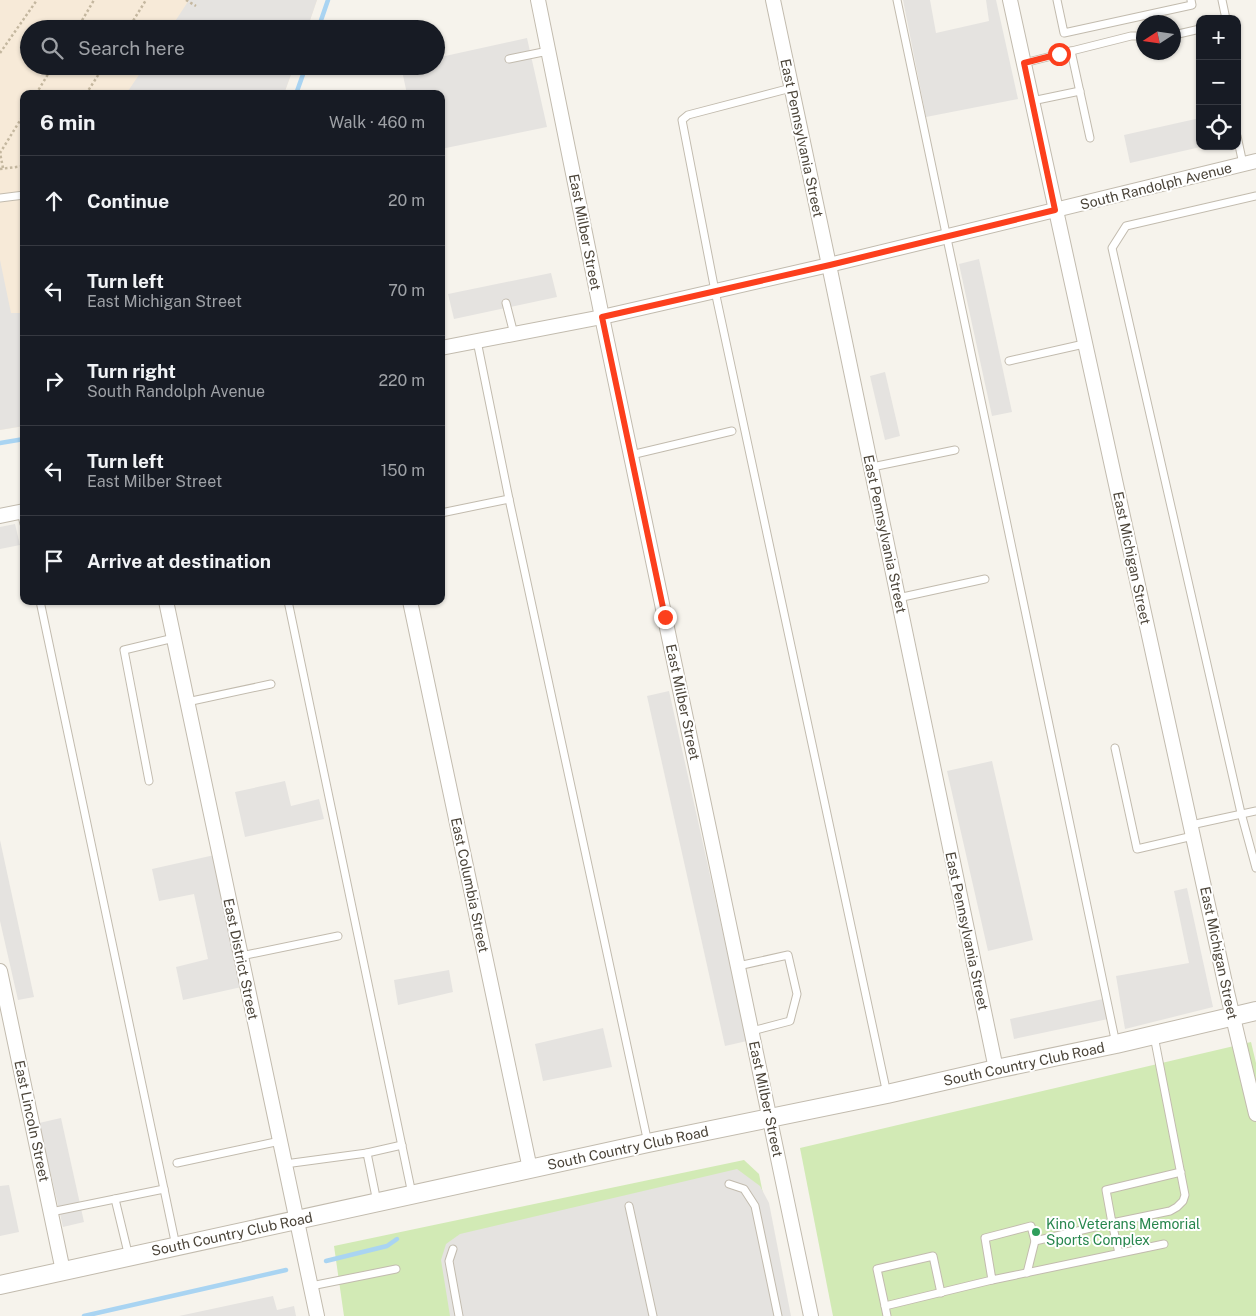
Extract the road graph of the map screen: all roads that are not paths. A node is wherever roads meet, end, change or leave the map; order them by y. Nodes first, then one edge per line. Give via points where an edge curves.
1 (538, 0) edge
2 (773, 0) edge
3 (897, 0) edge
4 (1010, 0) edge
5 (1057, 0) edge
6 (1191, 0) edge
7 (1222, 0) edge
8 (1225, 15) edge
9 (1196, 30) edge
10 (1181, 33) edge
11 (1136, 36) edge
12 (1071, 51) junction
13 (548, 52) junction
14 (509, 59) dead end
15 (1024, 63) junction
16 (792, 88) junction
17 (1080, 91) junction
18 (1032, 101) junction
19 (1090, 138) dead end
20 (1241, 144) edge
21 (1250, 163) edge
22 (20, 196) edge
23 (1256, 196) edge
24 (0, 198) edge
25 (1055, 210) junction
26 (946, 237) junction
27 (830, 265) junction
28 (715, 291) junction
29 (506, 303) dead end
30 (602, 317) junction
31 (514, 334) junction
32 (477, 341) junction
33 (1084, 344) junction
34 (445, 347) edge
35 (1009, 361) dead end
36 (732, 431) dead end
37 (955, 450) dead end
38 (631, 455) junction
39 (872, 468) junction
40 (509, 499) junction
41 (445, 512) edge
42 (0, 516) edge
43 (20, 516) edge
44 (985, 579) dead end
45 (898, 598) junction
46 (41, 605) edge
47 (167, 605) edge
48 (289, 605) edge
49 (411, 605) edge
50 (174, 638) junction
51 (271, 684) dead end
52 (187, 702) junction
53 (1115, 748) dead end
54 (149, 781) dead end
55 (1256, 811) edge
56 (1241, 813) junction
57 (1192, 831) junction
58 (1256, 868) edge
59 (338, 936) dead end
60 (241, 956) junction
61 (738, 966) junction
62 (0, 971) edge
63 (2, 990) edge
64 (1256, 1011) edge
65 (1233, 1017) junction
66 (752, 1031) junction
67 (1154, 1035) junction
68 (1116, 1044) junction
69 (996, 1069) junction
70 (887, 1094) junction
71 (1256, 1114) edge
72 (770, 1117) junction
73 (280, 1141) junction
74 (648, 1143) junction
75 (402, 1145) junction
76 (367, 1153) junction
77 (177, 1163) dead end
78 (285, 1164) junction
79 (530, 1168) junction
80 (1181, 1172) junction
81 (729, 1184) dead end
82 (164, 1189) junction
83 (412, 1195) junction
84 (115, 1199) junction
85 (378, 1202) junction
86 (629, 1206) dead end
87 (51, 1212) junction
88 (297, 1220) junction
89 (1112, 1223) junction
90 (1035, 1241) junction
91 (1164, 1244) dead end
92 (176, 1246) junction
93 (453, 1249) dead end
94 (1119, 1254) junction
95 (129, 1256) junction
96 (396, 1269) dead end
97 (63, 1271) junction
98 (1027, 1273) junction
99 (992, 1280) junction
100 (0, 1285) edge
101 (311, 1286) junction
102 (941, 1292) junction
103 (885, 1306) junction
104 (317, 1316) edge
105 (459, 1316) edge
106 (653, 1316) edge
107 (778, 1316) edge
108 (811, 1316) edge
109 (887, 1316) edge

1 - 13 street, East Milber Street
2 - 16 street, East Pennsylvania Street
3 - 26 lane
4 - 15 street, East Michigan Street
5 - 6 lane via 1064,32 1192,5
7 - 8 lane
9 - 10 lane
11 - 12 lane
12 - 15 lane
12 - 17 lane
13 - 14 lane
13 - 30 street, East Milber Street
15 - 18 street, East Michigan Street
16 - 27 street, East Pennsylvania Street
16 - 28 lane via 688,115 682,120
17 - 18 lane
17 - 19 lane
18 - 25 street, East Michigan Street
20 - 21 lane
21 - 25 street, South Randolph Avenue
22 - 24 lane
23 - 56 lane via 1126,226 1112,248
25 - 26 street, South Randolph Avenue
25 - 33 street, East Michigan Street
26 - 27 street, South Randolph Avenue
26 - 68 lane
27 - 28 street, South Randolph Avenue
27 - 39 street, East Pennsylvania Street
28 - 30 street, South Randolph Avenue
28 - 70 lane
29 - 31 lane
30 - 31 street, South Randolph Avenue
30 - 38 street, East Milber Street
31 - 32 street, South Randolph Avenue
32 - 34 street, South Randolph Avenue
32 - 40 lane
33 - 35 lane
33 - 57 street, East Michigan Street
36 - 38 lane
37 - 39 lane
38 - 61 street, East Milber Street
39 - 45 street, East Pennsylvania Street
40 - 41 lane
40 - 74 lane
42 - 43 street
44 - 45 lane
45 - 69 street, East Pennsylvania Street
46 - 82 lane
47 - 50 street, East District Street
48 - 75 lane
49 - 79 street, East Columbia Street
50 - 52 street, East District Street
50 - 54 lane via 124,650
51 - 52 lane
52 - 60 street, East District Street
53 - 57 lane via 1137,849
55 - 56 lane
56 - 57 lane
56 - 58 lane
57 - 65 street, East Michigan Street
59 - 60 lane
60 - 73 street, East District Street
61 - 66 street, East Milber Street
61 - 66 lane via 788,955 797,994 790,1021
62 - 63 street, East Lincoln Street
63 - 87 street, East Lincoln Street
64 - 65 street, South Country Club Road
65 - 67 street, South Country Club Road
65 - 71 street, East Michigan Street
66 - 72 street, East Milber Street
67 - 68 street, South Country Club Road
67 - 80 lane
68 - 69 street, South Country Club Road
69 - 70 street, South Country Club Road
70 - 72 street, South Country Club Road
72 - 74 street, South Country Club Road
72 - 108 street, East Milber Street
73 - 77 lane
73 - 78 street, East District Street
74 - 79 street, South Country Club Road
75 - 76 lane
75 - 83 lane
76 - 78 lane
76 - 85 lane
78 - 88 street, East District Street
79 - 83 street, South Country Club Road
80 - 89 lane via 1186,1195 1177,1207
80 - 89 lane via 1106,1190
81 - 107 lane via 744,1189 755,1206
82 - 84 lane
82 - 92 lane
83 - 85 street, South Country Club Road
84 - 87 lane
84 - 95 lane
85 - 88 street, South Country Club Road
86 - 106 lane
87 - 97 street, East Lincoln Street
88 - 92 street, South Country Club Road
88 - 101 street, East District Street
89 - 90 lane
89 - 94 lane
90 - 98 lane
90 - 99 lane via 1031,1226 985,1238
91 - 94 lane
92 - 95 street, South Country Club Road
93 - 105 lane via 449,1261
94 - 98 lane
95 - 97 street, South Country Club Road
96 - 101 lane
97 - 100 street, South Country Club Road
98 - 99 lane
99 - 102 lane
101 - 104 street, East District Street
102 - 103 lane
102 - 103 lane via 933,1256 877,1269
103 - 109 lane

